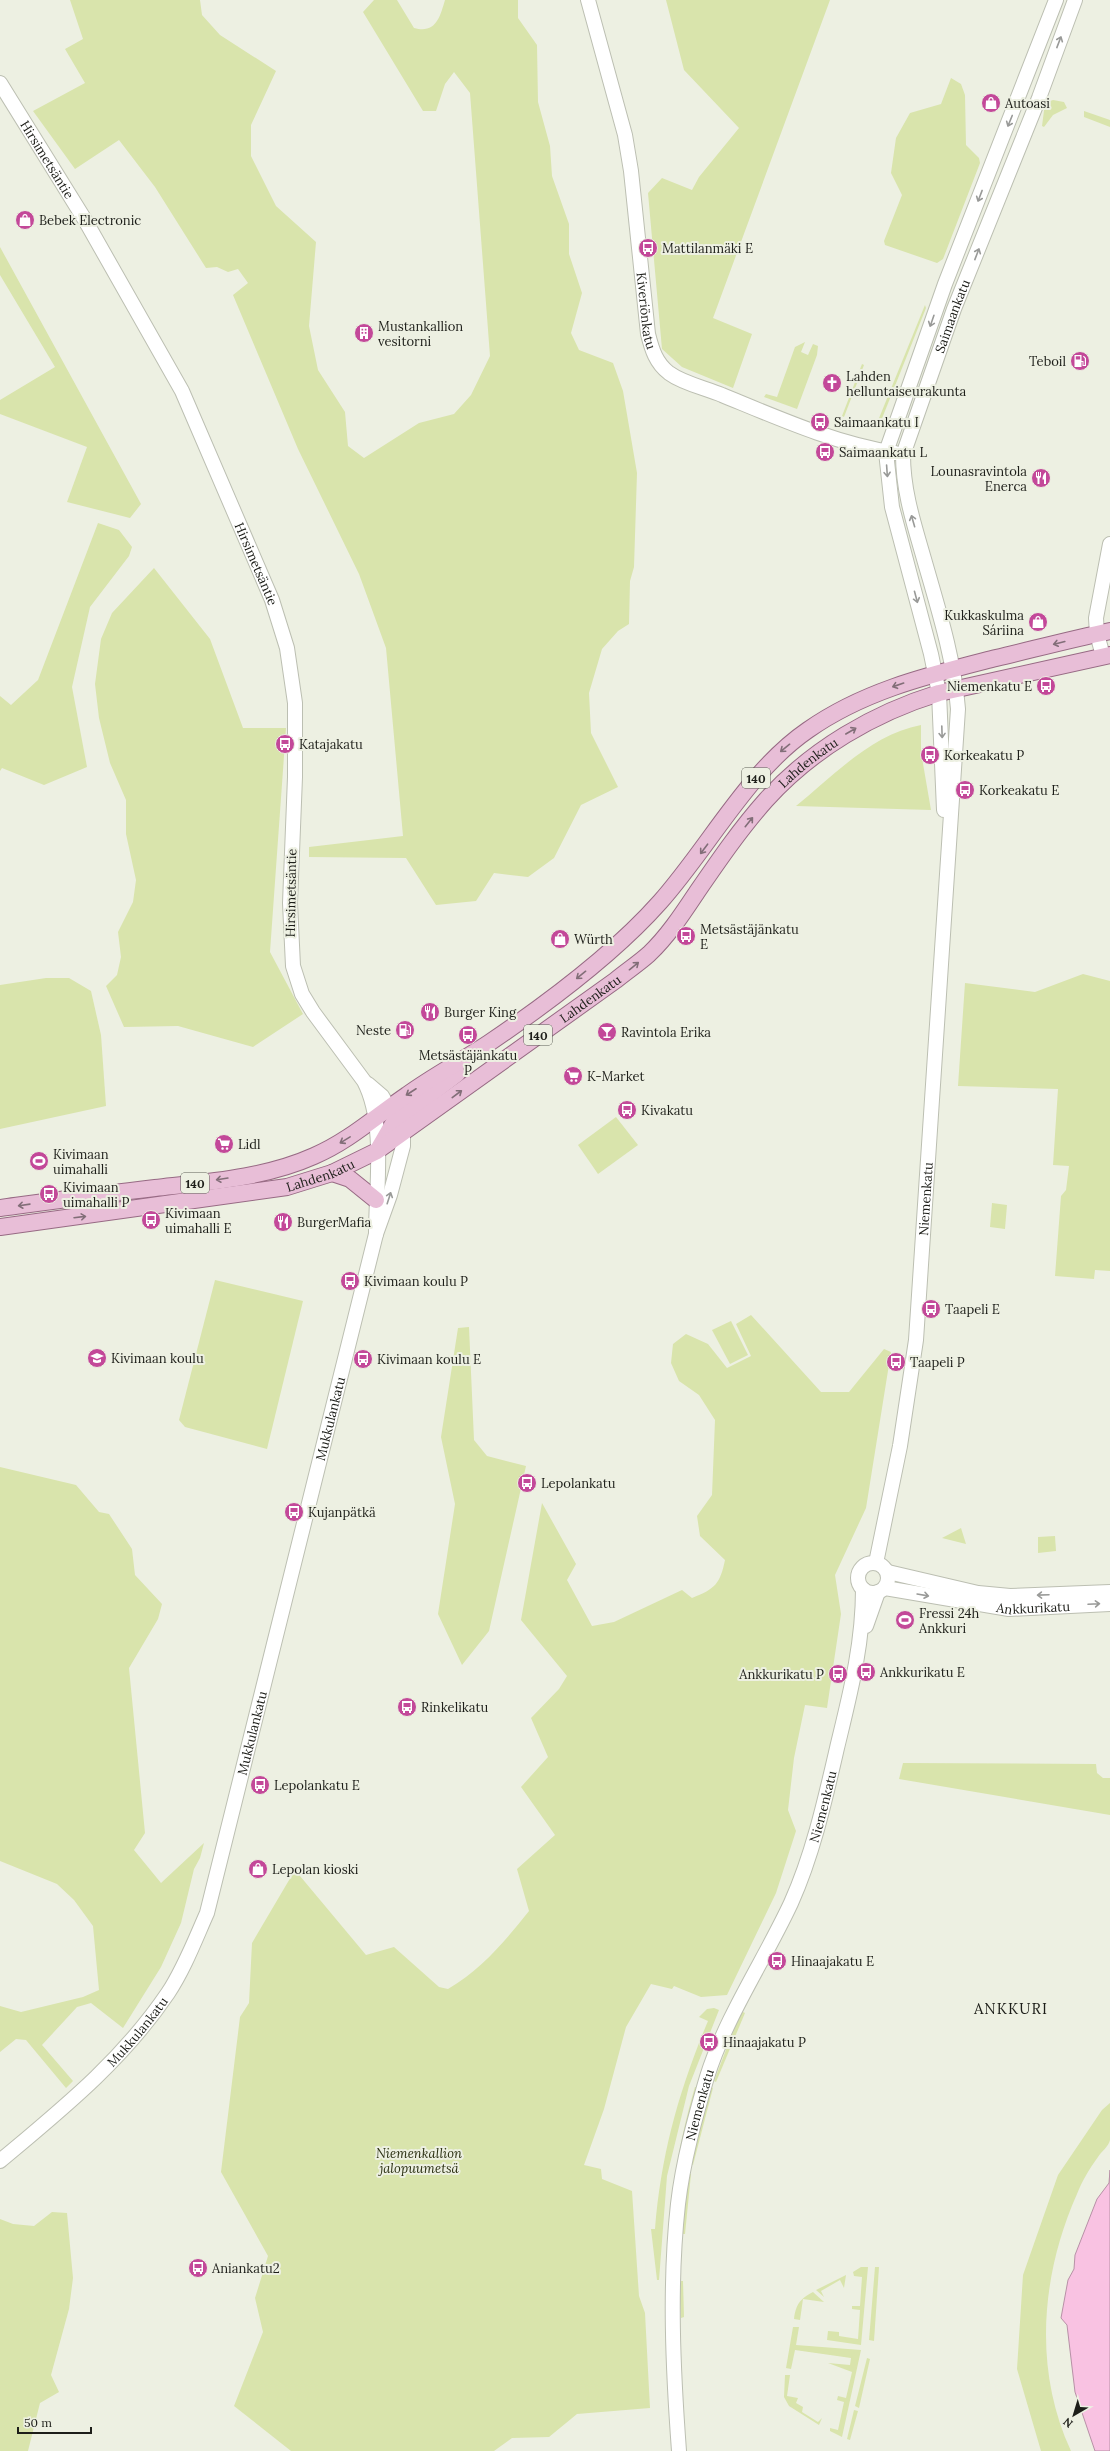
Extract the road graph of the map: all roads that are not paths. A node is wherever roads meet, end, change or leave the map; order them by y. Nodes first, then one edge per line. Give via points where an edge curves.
1 (588, 0) edge
2 (1056, 0) edge
3 (1075, 0) edge
4 (0, 83) edge
5 (886, 452) junction
6 (903, 455) junction
7 (1110, 544) edge
8 (1104, 632) edge
9 (1106, 655) edge
10 (952, 669) junction
11 (935, 673) junction
12 (956, 689) junction
13 (939, 693) junction
14 (950, 833) junction
15 (391, 1120) junction
16 (377, 1151) junction
17 (332, 1173) junction
18 (376, 1200) junction
19 (0, 1208) edge
20 (0, 1227) edge
21 (376, 1234) junction
22 (876, 1562) junction
23 (888, 1572) junction
24 (863, 1589) junction
25 (882, 1590) junction
26 (1110, 1592) edge
27 (1110, 1604) edge
28 (861, 1642) junction
29 (0, 2161) edge
30 (679, 2451) edge

1 - 5 street, Kiveriönkatu via 625,136 648,334 652,351 659,363 671,374 737,401 851,444
2 -> 5 street, Saimaankatu via 943,290
6 -> 3 street, Saimaankatu via 954,309 1039,98
4 - 15 street, Hirsimetsäntie via 85,220 182,391 272,600 287,648 295,703 290,904 293,966 302,994 313,1012
5 - 6 street, Kiveriönkatu
5 -> 11 street, Saimaankatu via 892,507
10 -> 6 street, Saimaankatu via 909,507 903,475
7 - 8 street via 1096,618
8 - 9 street
8 -> 10 main road, Lahdenkatu / 140
9 - 12 main road, Lahdenkatu / 140
10 - 11 main road, Lahdenkatu / 140
10 - 12 street, Saimaankatu
11 - 13 street, Niemenkatu
11 -> 15 main road, Lahdenkatu / 140 via 873,693 807,730 779,753 761,772 693,863 632,931 570,983 491,1042 453,1078
12 - 13 main road, Lahdenkatu / 140
12 - 14 street, Niemenkatu via 958,709
13 -> 14 street, Niemenkatu via 945,820
15 -> 13 main road, Lahdenkatu / 140 via 616,980 650,953 767,800 820,753 849,732 915,700
14 - 22 street, Niemenkatu via 916,1340 900,1446
15 - 16 main road
15 -> 19 main road, Lahdenkatu / 140 via 316,1155 266,1172
21 -> 15 street, Mukkulankatu via 403,1146
16 - 17 main road, Lahdenkatu / 140
16 - 18 street, Mukkulankatu
17 - 18 main road via 350,1179
20 -> 17 main road, Lahdenkatu / 140 via 264,1191 287,1187
18 - 21 street, Mukkulankatu
21 - 29 street, Mukkulankatu via 207,1913 168,1992 124,2051 90,2084
22 - 23 street
22 - 24 street via 860,1570 858,1579
23 - 25 street via 888,1581
26 -> 23 street, Ankkurikatu via 1010,1596 978,1593
24 - 25 street via 870,1593
24 - 28 street, Niemenkatu
25 -> 27 street, Ankkurikatu via 1009,1609
25 - 28 street, Niemenkatu
28 - 30 street, Niemenkatu via 821,1820 792,1901 736,2010 708,2075 683,2172 678,2206 674,2276 675,2391

